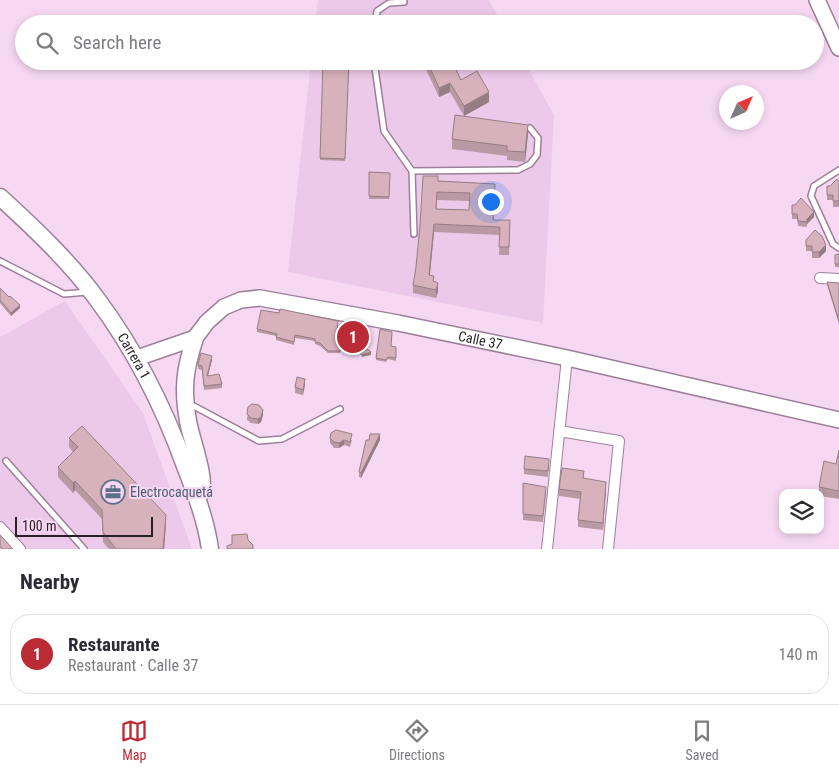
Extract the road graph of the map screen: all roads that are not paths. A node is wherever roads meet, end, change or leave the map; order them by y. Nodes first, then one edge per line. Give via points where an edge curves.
1 (817, 0) edge
2 (404, 2) dead end
3 (376, 15) edge
4 (824, 15) edge
5 (824, 15) edge
6 (839, 48) edge
7 (375, 70) edge
8 (530, 128) edge
9 (839, 170) edge
10 (412, 171) junction
11 (0, 197) edge
12 (414, 234) dead end
13 (839, 248) edge
14 (0, 261) edge
15 (820, 278) dead end
16 (839, 279) edge
17 (91, 292) junction
18 (195, 338) junction
19 (137, 358) junction
20 (567, 358) junction
21 (185, 402) junction
22 (340, 409) dead end
23 (839, 420) edge
24 (559, 431) junction
25 (6, 461) dead end
26 (198, 500) junction
27 (0, 527) edge
28 (20, 549) edge
29 (84, 549) edge
30 (210, 549) edge
31 (547, 549) edge
32 (608, 549) edge

1 - 5 street
2 - 3 lane via 389,2
4 - 6 street
7 - 10 lane via 384,131
8 - 10 lane via 538,138 537,155 530,164 518,170
9 - 13 lane via 814,186 811,196 833,244
10 - 12 lane
11 - 17 main road, Carrera 1
14 - 17 lane via 64,294
15 - 16 street
17 - 19 main road, Carrera 1
18 - 19 street
18 - 20 street, Calle 37 via 224,307 241,300 260,298
18 - 21 main road via 186,365
19 - 26 main road, Carrera 1 via 158,396
20 - 23 street, Calle 37
20 - 24 street
21 - 22 lane via 259,441 282,439
21 - 26 main road via 202,482
24 - 31 street
24 - 32 street via 619,442
25 - 29 lane
26 - 30 main road, Carrera 1
27 - 28 street

